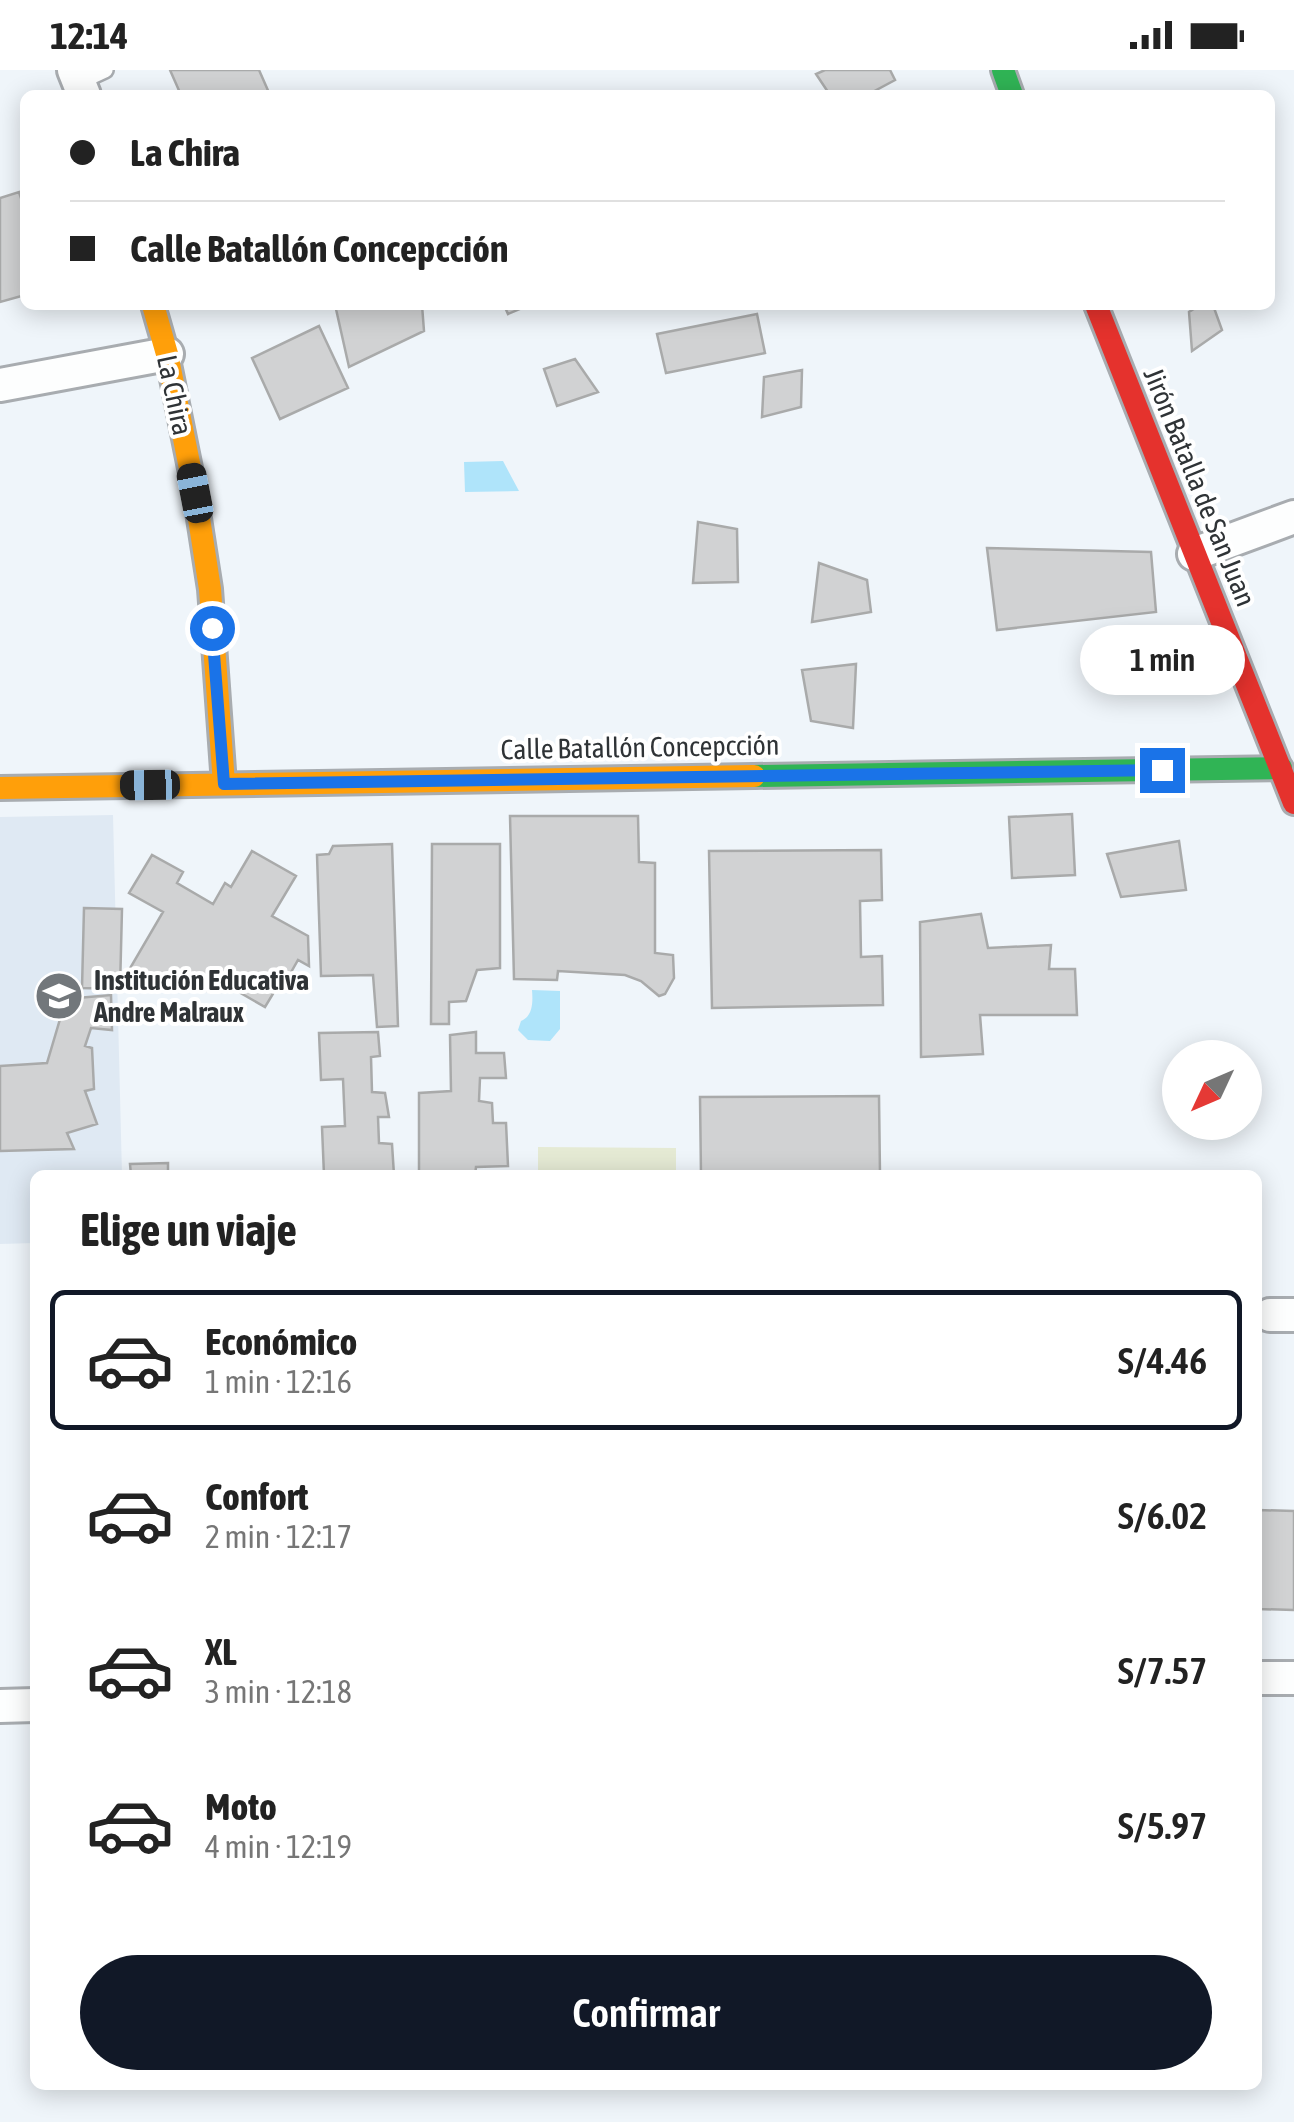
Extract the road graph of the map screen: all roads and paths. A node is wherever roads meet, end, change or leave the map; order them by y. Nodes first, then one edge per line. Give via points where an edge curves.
1 (154, 310) edge
2 (1098, 310) edge
3 (166, 354) junction
4 (0, 385) edge
5 (1294, 517) edge
6 (1194, 554) junction
7 (1281, 768) junction
8 (224, 784) junction
9 (0, 788) edge
10 (1294, 803) edge
11 (1262, 1678) edge
12 (1294, 1678) edge
13 (30, 1705) edge
14 (0, 1706) edge

1 - 3 street, La Chira
2 - 6 street, Jirón Batalla de San Juan
3 - 4 street
3 - 8 street, La Chira via 210,589
5 - 6 street
6 - 7 street, Jirón Batalla de San Juan
7 - 8 street, Calle Batallón Concepcción
7 - 10 street, Jirón Batalla de San Juan
8 - 9 street, Calle Batallón Concepcción
11 - 12 street
13 - 14 street

